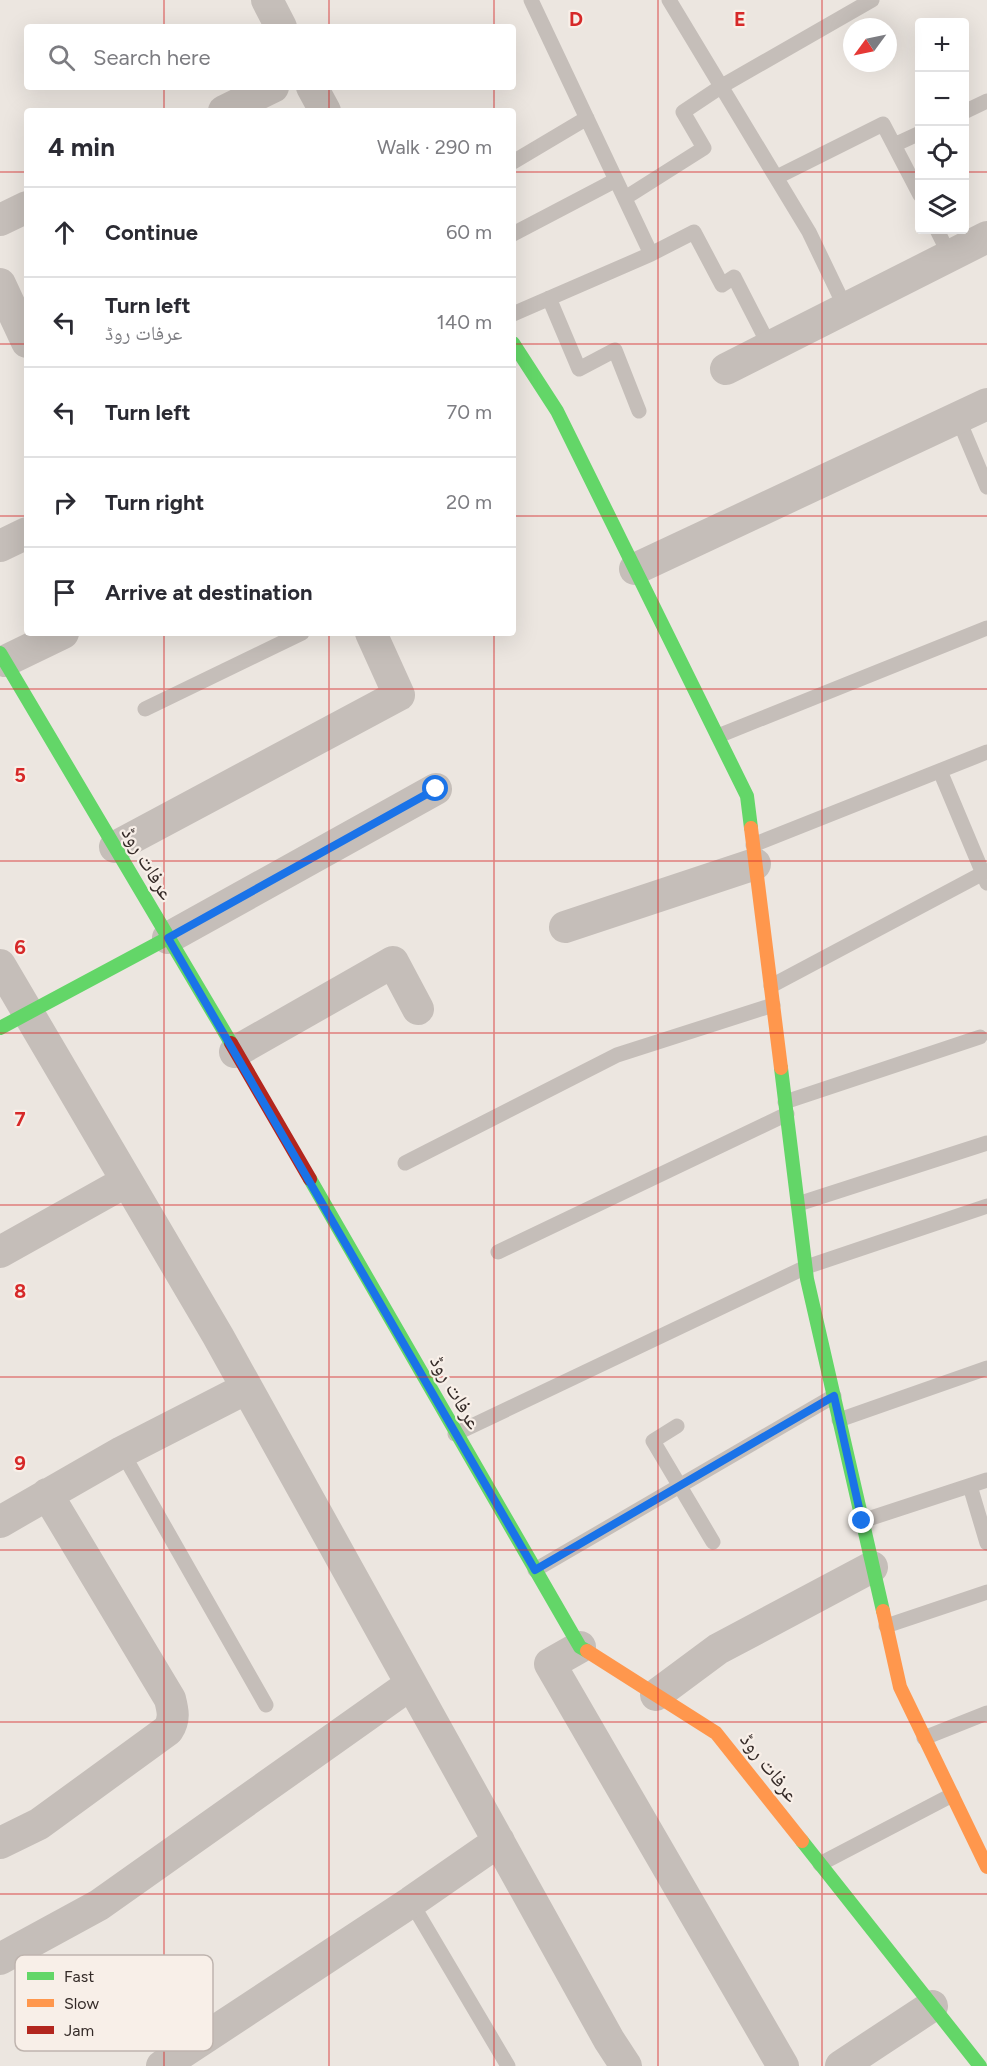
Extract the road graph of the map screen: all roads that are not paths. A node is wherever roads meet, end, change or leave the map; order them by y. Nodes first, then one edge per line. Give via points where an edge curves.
1 (267, 0) edge
2 (531, 0) edge
3 (670, 0) edge
4 (872, 0) edge
5 (279, 24) edge
6 (722, 86) junction
7 (267, 90) edge
8 (314, 90) edge
9 (987, 101) edge
10 (230, 108) edge
11 (323, 108) edge
12 (969, 110) edge
13 (587, 118) junction
14 (915, 135) edge
15 (894, 145) junction
16 (516, 160) edge
17 (777, 177) junction
18 (616, 180) junction
19 (915, 185) edge
20 (625, 198) junction
21 (24, 208) edge
22 (0, 220) edge
23 (516, 232) edge
24 (987, 237) edge
25 (944, 243) edge
26 (651, 254) junction
27 (0, 284) edge
28 (549, 298) junction
29 (846, 309) junction
30 (516, 313) edge
31 (24, 336) edge
32 (770, 347) junction
33 (516, 349) edge
34 (726, 369) dead end
35 (987, 404) edge
36 (639, 411) dead end
37 (958, 418) junction
38 (987, 487) edge
39 (24, 534) edge
40 (0, 546) edge
41 (635, 569) junction
42 (987, 628) edge
43 (55, 636) edge
44 (296, 636) edge
45 (372, 636) edge
46 (2, 657) edge
47 (145, 709) dead end
48 (717, 736) junction
49 (987, 752) edge
50 (940, 771) junction
51 (436, 789) dead end
52 (115, 847) junction
53 (754, 855) junction
54 (986, 876) edge
55 (565, 927) dead end
56 (168, 938) junction
57 (0, 965) edge
58 (771, 986) junction
59 (773, 1005) junction
60 (418, 1008) dead end
61 (28, 1013) junction
62 (0, 1028) edge
63 (980, 1037) dead end
64 (235, 1052) junction
65 (786, 1108) junction
66 (987, 1143) edge
67 (405, 1163) dead end
68 (127, 1181) junction
69 (798, 1204) junction
70 (987, 1206) edge
71 (0, 1252) edge
72 (498, 1252) dead end
73 (806, 1267) junction
74 (987, 1368) edge
75 (248, 1389) junction
76 (834, 1396) junction
77 (839, 1420) junction
78 (677, 1426) dead end
79 (455, 1434) junction
80 (122, 1452) junction
81 (987, 1480) edge
82 (679, 1486) junction
83 (970, 1486) junction
84 (47, 1494) junction
85 (862, 1521) junction
86 (0, 1522) edge
87 (713, 1542) dead end
88 (987, 1543) edge
89 (872, 1567) junction
90 (535, 1570) junction
91 (987, 1592) edge
92 (886, 1626) junction
93 (580, 1647) junction
94 (411, 1684) junction
95 (656, 1695) junction
96 (266, 1705) dead end
97 (987, 1713) edge
98 (924, 1738) junction
99 (952, 1795) junction
100 (499, 1841) junction
101 (0, 1843) edge
102 (820, 1864) junction
103 (987, 1867) edge
104 (411, 1902) junction
105 (0, 1959) edge
106 (932, 2006) junction
107 (213, 2032) edge
108 (185, 2051) edge
109 (162, 2066) edge
110 (508, 2066) edge
111 (626, 2066) edge
112 (783, 2066) edge
113 (841, 2066) edge
114 (980, 2066) edge

1 - 5 street
2 - 13 lane
3 - 6 lane
4 - 6 lane
6 - 17 lane
6 - 20 lane via 683,112 704,148
7 - 10 street
8 - 11 street
9 - 12 lane
13 - 16 lane
13 - 18 lane
14 - 15 lane
15 - 17 lane via 883,124
15 - 19 lane
17 - 29 lane
18 - 20 lane
18 - 23 lane
20 - 26 lane
21 - 22 street
24 - 25 street
25 - 29 street
26 - 28 lane
26 - 32 lane via 694,232 722,285 734,277
27 - 31 street
28 - 30 lane
28 - 36 lane via 579,369 615,350
29 - 32 street
32 - 34 street
33 - 41 street via 557,411
35 - 37 street
37 - 38 lane
37 - 41 street
39 - 40 street
41 - 48 street
42 - 48 lane
43 - 46 street
44 - 47 lane
45 - 52 street via 399,695
46 - 52 street, عرفات روڈ
48 - 53 street via 747,796
49 - 50 lane
50 - 53 lane
50 - 54 lane
51 - 56 street
52 - 56 street, عرفات روڈ
53 - 55 street
53 - 58 street
54 - 58 lane
56 - 61 street
56 - 64 street, عرفات روڈ
57 - 61 street
58 - 59 street
59 - 65 street
59 - 67 lane via 617,1055
60 - 64 street via 393,962
61 - 62 street
61 - 68 street
63 - 65 lane
64 - 79 street, عرفات روڈ
65 - 69 street
65 - 72 lane
66 - 69 lane
68 - 71 street
68 - 75 street
69 - 73 street
70 - 73 lane
73 - 76 street
73 - 79 lane
74 - 77 lane
75 - 80 street
75 - 94 street
76 - 77 street
76 - 82 lane
77 - 85 street
78 - 82 lane via 652,1441
79 - 90 street, عرفات روڈ
80 - 84 street
80 - 96 lane
81 - 83 lane
82 - 87 lane
82 - 90 lane
83 - 85 lane
83 - 88 lane
84 - 86 street
84 - 101 street via 170,1699 173,1723 39,1824
85 - 89 street
89 - 92 street
89 - 95 street via 718,1649
90 - 93 street, عرفات روڈ
91 - 92 lane
92 - 98 street via 900,1688
93 - 95 street, عرفات روڈ
93 - 112 street via 550,1664
94 - 100 street
94 - 105 street via 99,1905
95 - 102 street, عرفات روڈ via 716,1733
97 - 98 lane
98 - 99 street
99 - 102 lane
99 - 103 street
100 - 104 street
100 - 111 street
102 - 106 street, عرفات روڈ
104 - 107 street
104 - 110 lane
106 - 113 street
106 - 114 street, عرفات روڈ
108 - 109 street

